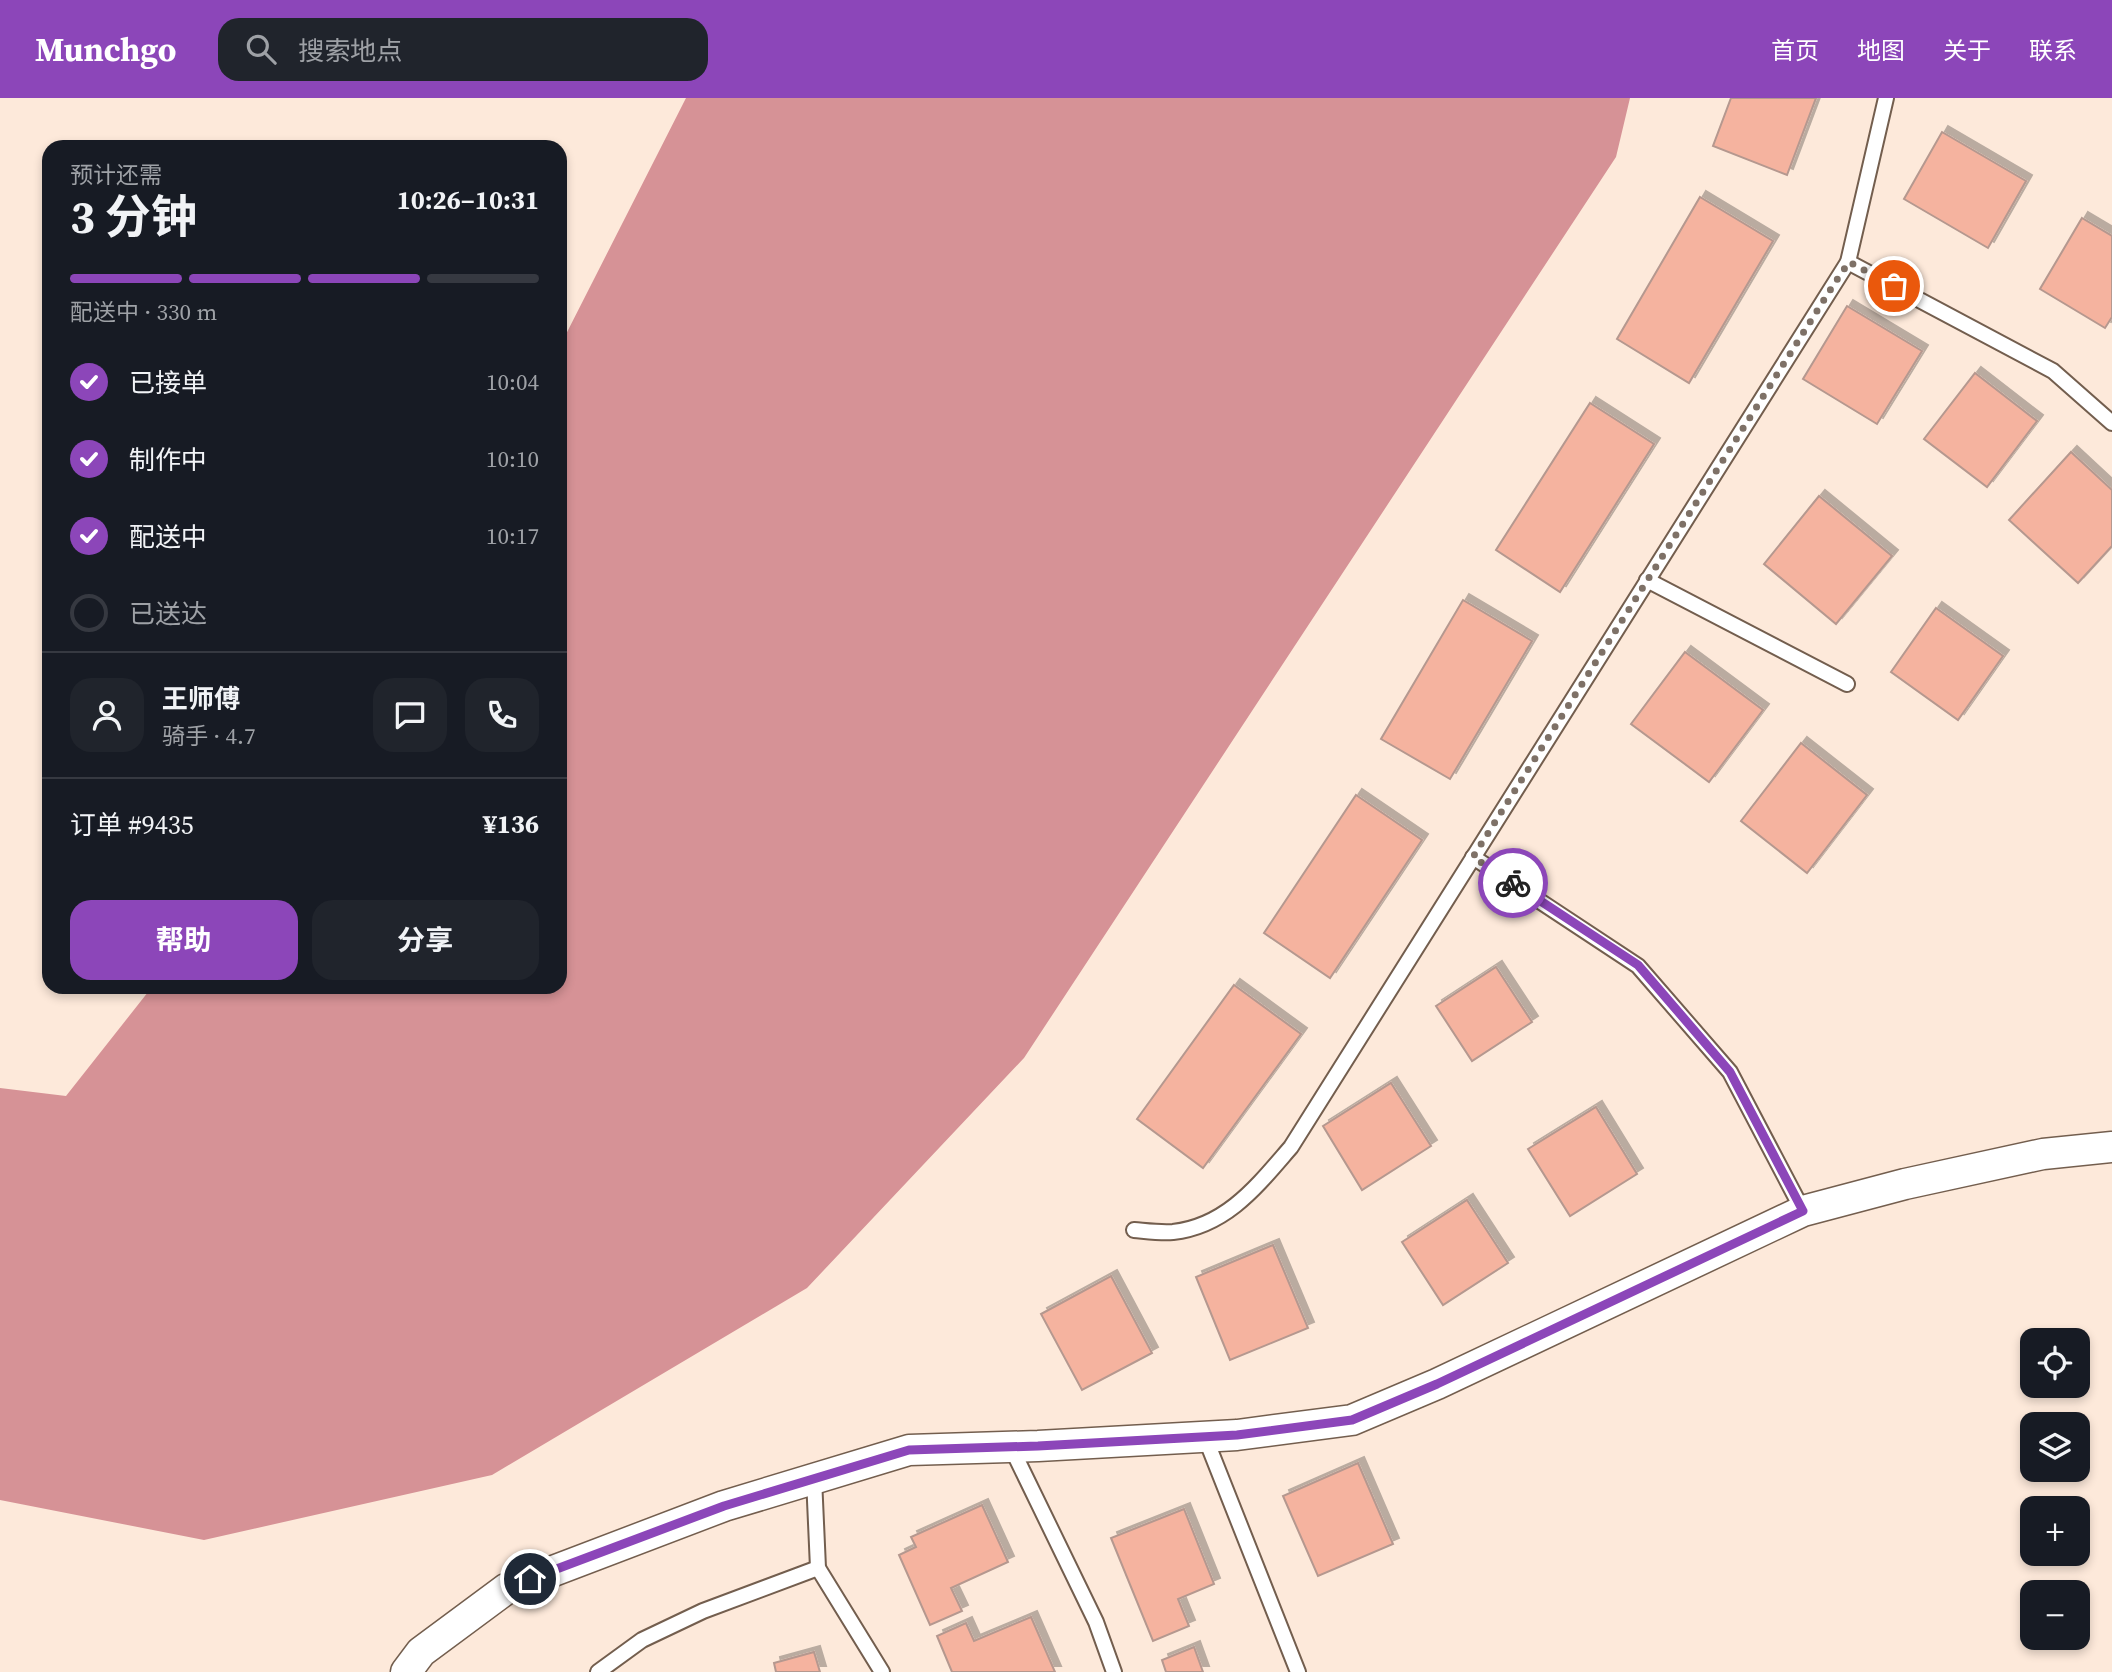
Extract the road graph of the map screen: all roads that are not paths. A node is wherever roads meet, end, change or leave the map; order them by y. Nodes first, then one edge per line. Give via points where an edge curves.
1 (1886, 98) edge
2 (1849, 262) junction
3 (2112, 423) edge
4 (1647, 580) junction
5 (1847, 684) dead end
6 (1473, 857) junction
7 (2112, 1147) edge
8 (1803, 1211) junction
9 (1134, 1230) dead end
10 (1205, 1437) junction
11 (1011, 1447) junction
12 (814, 1478) junction
13 (818, 1568) junction
14 (406, 1672) edge
15 (598, 1672) edge
16 (882, 1672) edge
17 (1114, 1672) edge
18 (1298, 1672) edge

1 - 2 lane
2 - 3 lane via 2053,371
2 - 4 lane
4 - 5 lane
4 - 6 lane
6 - 8 lane via 1638,965 1730,1072
6 - 9 lane via 1291,1147 1252,1193 1215,1219 1173,1232
7 - 8 street via 2043,1154
8 - 10 street via 1352,1420
10 - 11 street
10 - 18 lane
11 - 12 street via 909,1450
11 - 17 lane via 1096,1622
12 - 13 lane
12 - 14 street via 724,1506 506,1589 421,1652
13 - 15 lane via 654,1634
13 - 16 lane

